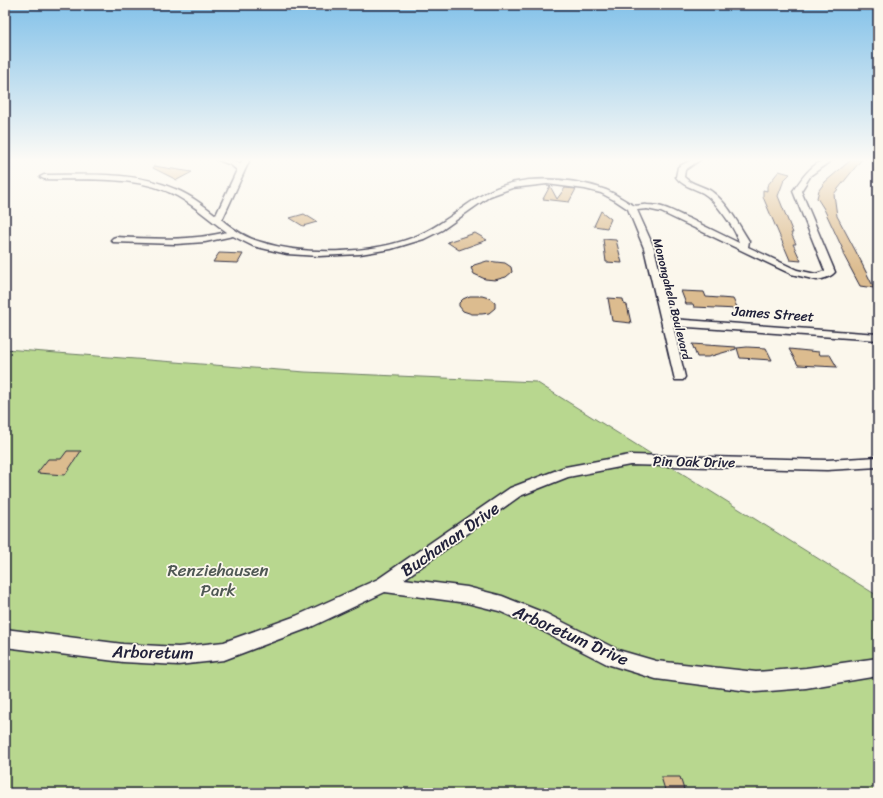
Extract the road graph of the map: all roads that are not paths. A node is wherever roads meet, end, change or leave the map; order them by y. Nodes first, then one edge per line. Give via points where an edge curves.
1 (184, 196) edge
2 (229, 196) edge
3 (486, 196) edge
4 (615, 196) edge
5 (712, 196) edge
6 (799, 196) edge
7 (632, 208) junction
8 (218, 220) junction
9 (235, 233) junction
10 (116, 240) dead end
11 (743, 248) junction
12 (666, 322) junction
13 (878, 337) edge
14 (679, 377) dead end
15 (878, 462) edge
16 (515, 492) joint
17 (384, 584) junction
18 (5, 638) edge
19 (878, 666) edge

1 - 8 street
2 - 8 street
3 - 9 street via 429,233 403,243 351,252 290,251 260,245
4 - 7 street
5 - 11 street via 723,207 744,241
6 - 11 street via 830,272 817,277 800,274
7 - 11 street via 663,210
7 - 12 street, Monongahela Boulevard via 649,248
8 - 9 street
9 - 10 street via 216,239 189,242
12 - 13 street, James Street
12 - 14 street, Monongahela Boulevard
15 - 16 street, Pin Oak Drive via 828,465 630,460 565,472
16 - 17 street, Buchanan Drive
17 - 18 street, Arboretum via 302,622 224,651 178,656 130,654
17 - 19 street, Arboretum Drive via 467,595 502,604 540,620 614,658 656,670 756,682 806,678

